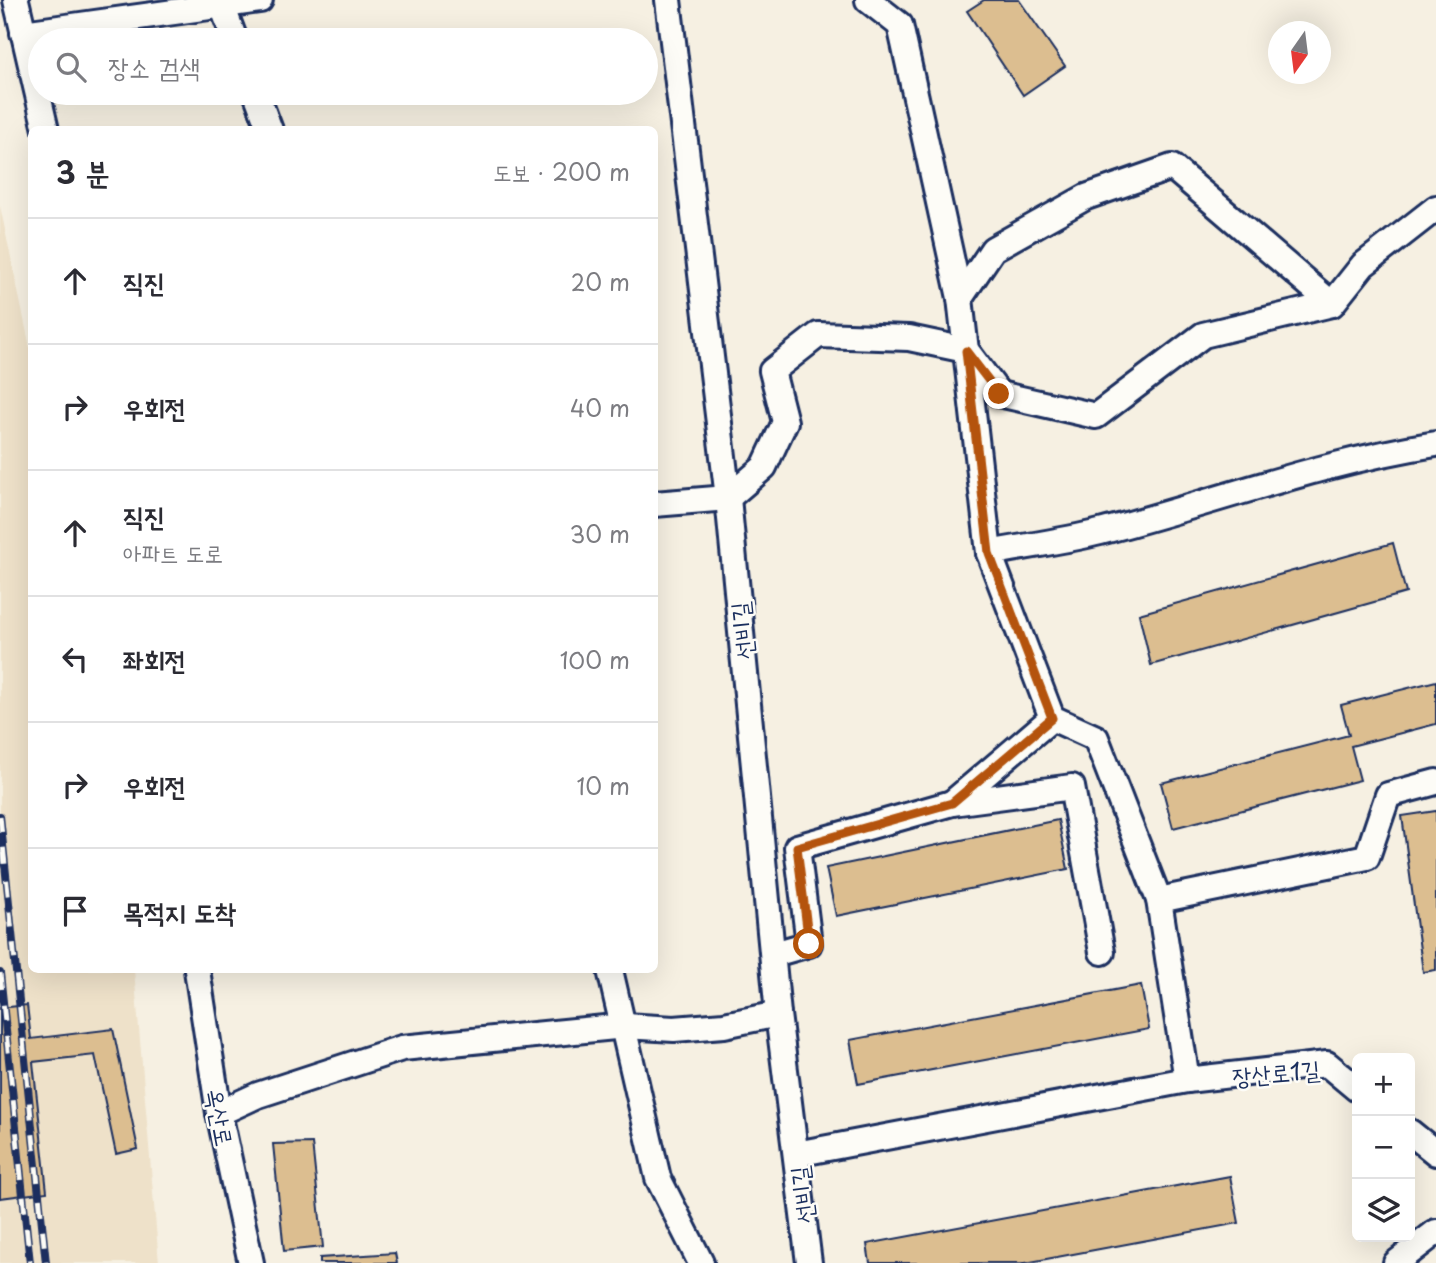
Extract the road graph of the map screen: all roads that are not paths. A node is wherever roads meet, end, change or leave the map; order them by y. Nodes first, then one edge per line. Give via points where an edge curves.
1 (16, 0) edge
2 (260, 0) edge
3 (668, 0) edge
4 (868, 0) edge
5 (221, 3) edge
6 (56, 28) edge
7 (230, 28) edge
8 (28, 32) edge
9 (23, 33) junction
10 (28, 54) edge
11 (40, 105) edge
12 (261, 105) edge
13 (45, 126) edge
14 (268, 126) edge
15 (1436, 208) edge
16 (960, 298) junction
17 (1332, 304) junction
18 (966, 351) junction
19 (1436, 444) edge
20 (728, 498) junction
21 (658, 504) edge
22 (989, 553) junction
23 (1052, 718) junction
24 (1436, 782) edge
25 (952, 803) junction
26 (1159, 900) junction
27 (1102, 953) dead end
28 (774, 954) junction
29 (197, 973) edge
30 (611, 973) edge
31 (778, 1014) junction
32 (625, 1026) junction
33 (1187, 1080) junction
34 (1352, 1085) edge
35 (219, 1113) junction
36 (1415, 1136) edge
37 (1436, 1153) edge
38 (796, 1154) junction
39 (1436, 1232) edge
40 (251, 1263) edge
41 (701, 1263) edge
42 (809, 1263) edge
43 (1396, 1263) edge

1 - 9 street
2 - 5 street
3 - 20 street, 선비길
4 - 16 street via 900,25
5 - 6 street
5 - 7 street
8 - 9 street
9 - 10 street
11 - 13 street
12 - 14 street
15 - 17 street via 1363,265
16 - 17 street via 993,249 1086,197 1172,167
16 - 18 street
17 - 18 street via 1203,335 1096,416 999,394
18 - 20 street via 909,338 818,335 772,371 785,422 764,467
18 - 22 street
19 - 22 street via 1291,476 1098,533
20 - 21 street
20 - 28 street, 선비길
22 - 23 street
23 - 25 street
23 - 26 street via 1096,738
24 - 26 street via 1388,795 1367,857
25 - 27 street via 1072,787
25 - 28 street via 797,847 809,944
26 - 33 street
28 - 31 street, 선비길
29 - 35 street, 옥산로
30 - 32 street
31 - 32 street via 674,1029
31 - 38 street, 선비길
32 - 35 street via 402,1048 258,1095
32 - 41 street via 658,1178
33 - 34 street, 장산로1길 via 1327,1064
33 - 38 street, 장산로1길
35 - 40 street, 옥산로
36 - 37 street
38 - 42 street, 선비길
39 - 43 street

